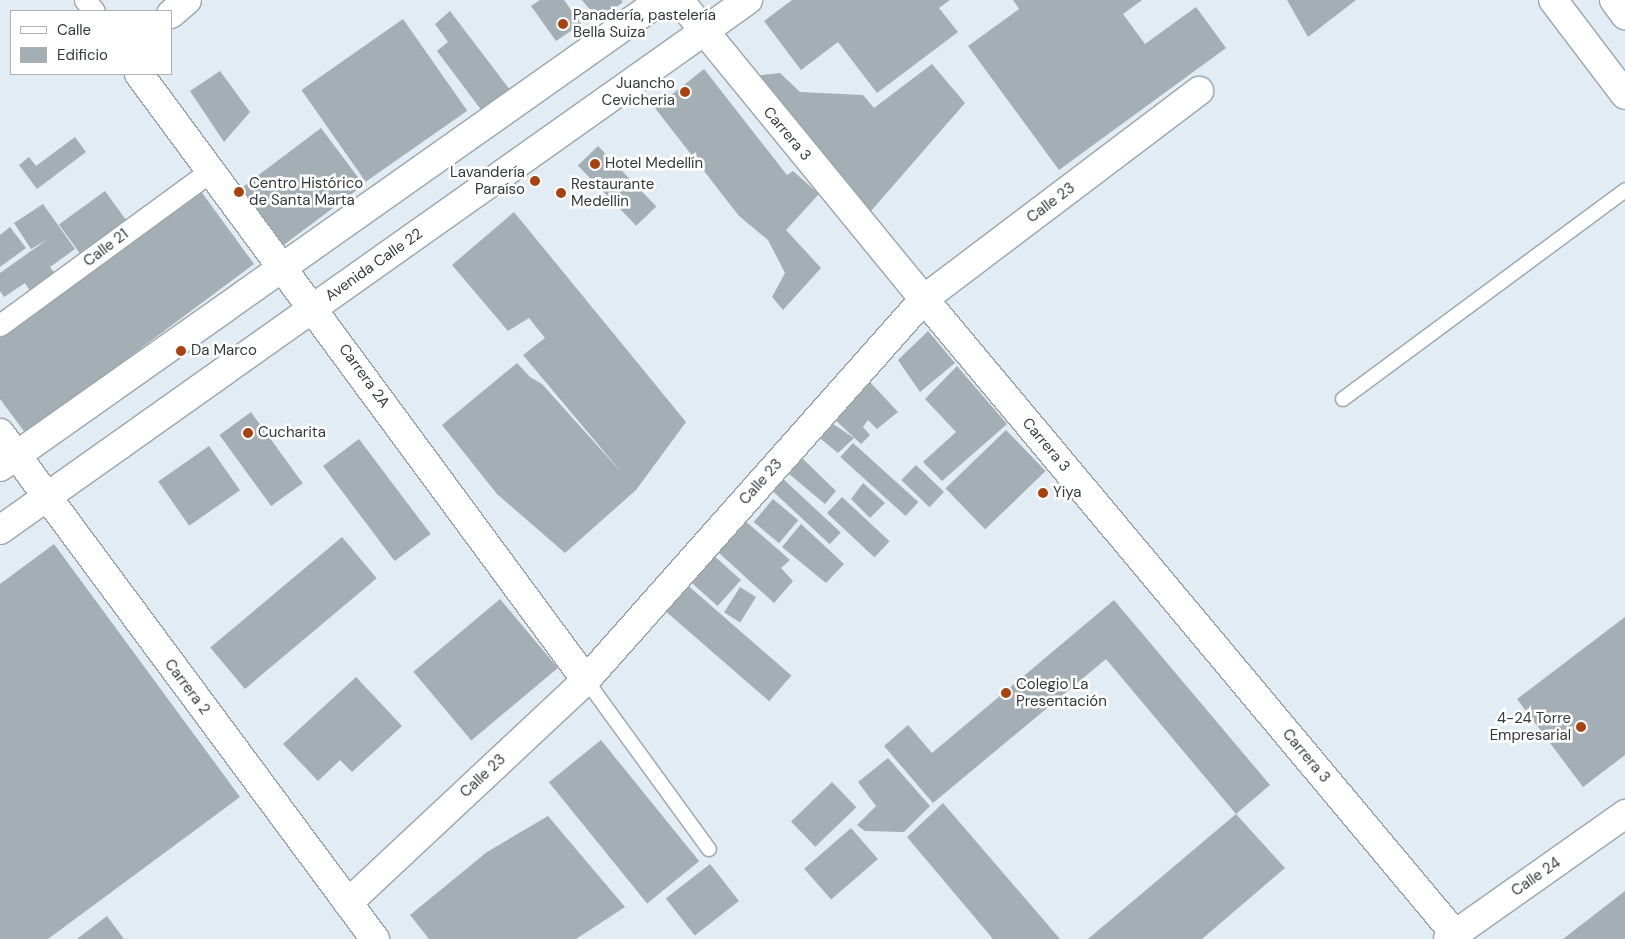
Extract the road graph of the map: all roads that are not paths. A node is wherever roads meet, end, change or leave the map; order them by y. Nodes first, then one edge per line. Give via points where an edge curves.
1 (188, 0) edge
2 (661, 0) edge
3 (678, 0) edge
4 (748, 0) edge
5 (1553, 0) edge
6 (1614, 0) edge
7 (172, 13) edge
8 (1625, 15) edge
9 (703, 32) junction
10 (141, 75) edge
11 (1200, 91) dead end
12 (1625, 95) edge
13 (212, 170) junction
14 (1625, 190) edge
15 (283, 267) junction
16 (924, 299) junction
17 (314, 308) junction
18 (0, 325) edge
19 (1342, 399) dead end
20 (0, 433) edge
21 (8, 461) edge
22 (46, 497) junction
23 (0, 530) edge
24 (586, 680) junction
25 (1625, 814) edge
26 (709, 849) dead end
27 (348, 903) junction
28 (1452, 936) edge
29 (375, 939) edge

1 - 7 street
2 - 15 street
3 - 9 street, Carrera 3
4 - 9 street, Avenida Calle 22
5 - 12 street
6 - 8 street
9 - 16 street, Carrera 3
9 - 17 street, Avenida Calle 22
10 - 13 street, Carrera 2A
11 - 16 street, Calle 23
13 - 15 street, Carrera 2A
13 - 18 street, Calle 21
14 - 19 lane
15 - 17 street, Carrera 2A
15 - 21 street
16 - 24 street, Calle 23
16 - 28 street, Carrera 3
17 - 22 street, Avenida Calle 22
17 - 24 street, Carrera 2A
20 - 21 street, Carrera 2
21 - 22 street, Carrera 2
22 - 23 street, Avenida Calle 22
22 - 27 street, Carrera 2
24 - 26 lane
24 - 27 street, Calle 23
25 - 28 street, Calle 24
27 - 29 street, Carrera 2

